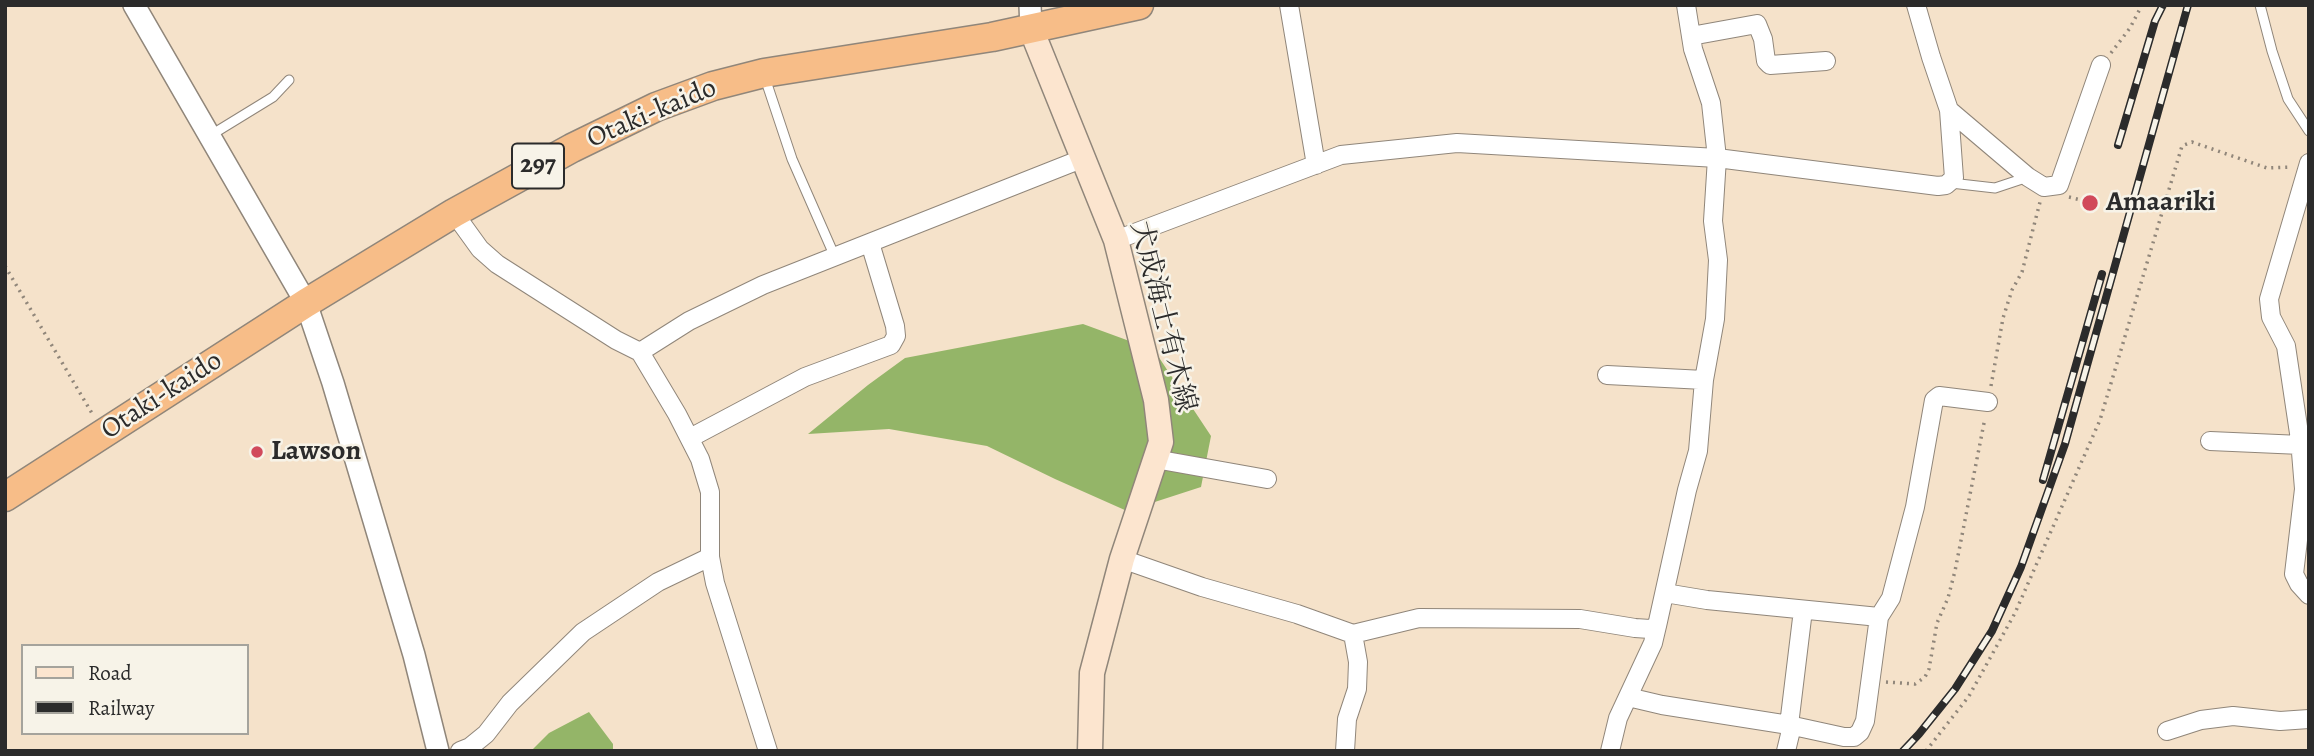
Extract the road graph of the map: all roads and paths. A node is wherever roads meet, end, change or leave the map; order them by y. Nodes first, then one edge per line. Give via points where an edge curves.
1 (134, 5) edge
2 (1139, 5) edge
3 (1289, 5) edge
4 (1686, 5) edge
5 (1916, 5) edge
6 (2142, 5) edge
7 (2260, 5) edge
8 (1030, 17) edge
9 (1691, 36) junction
10 (1826, 61) dead end
11 (2101, 65) joint
12 (764, 73) junction
13 (289, 80) dead end
14 (1949, 110) junction
15 (2309, 131) edge
16 (211, 135) junction
17 (1717, 158) junction
18 (1084, 159) junction
19 (1316, 165) junction
20 (2308, 165) edge
21 (2028, 177) junction
22 (1951, 183) junction
23 (2044, 187) junction
24 (454, 213) junction
25 (1116, 240) junction
26 (870, 243) junction
27 (835, 257) junction
28 (5, 266) edge
29 (306, 303) junction
30 (640, 352) junction
31 (1607, 375) dead end
32 (1704, 380) junction
33 (1988, 402) junction
34 (104, 434) junction
35 (690, 438) junction
36 (2210, 441) dead end
37 (2301, 445) junction
38 (1155, 459) junction
39 (1267, 479) dead end
40 (5, 496) edge
41 (2306, 507) edge
42 (710, 557) junction
43 (1122, 559) junction
44 (1665, 593) junction
45 (2309, 595) edge
46 (1803, 610) junction
47 (1879, 617) junction
48 (1657, 626) junction
49 (1353, 634) junction
50 (1870, 681) junction
51 (1628, 697) junction
52 (2309, 719) edge
53 (1790, 725) junction
54 (2167, 731) dead end
55 (438, 751) edge
56 (460, 751) edge
57 (768, 751) edge
58 (1090, 751) edge
59 (1345, 751) edge
60 (1610, 751) edge
61 (1786, 751) edge
62 (1926, 751) edge

1 - 16 street
2 - 8 highway, Otaki-kaido / 297
3 - 19 street
4 - 9 street
5 - 14 street
6 - 11 path
7 - 15 lane via 2288,99
8 - 12 highway, Otaki-kaido / 297 via 954,44
8 - 18 main road, 犬成海士有木線
9 - 10 street via 1757,24 1770,65
9 - 17 street via 1711,103
11 - 23 street via 2059,185
12 - 24 highway, Otaki-kaido / 297 via 656,107
12 - 27 lane via 792,159
13 - 16 lane via 273,97
14 - 21 street
14 - 22 street via 1954,164
16 - 29 street
17 - 19 street via 1457,144 1341,155
17 - 22 street via 1938,186
17 - 32 street via 1713,221 1718,260
18 - 25 main road, 犬成海士有木線
18 - 26 street
19 - 25 street
20 - 37 street via 2269,299 2271,317 2286,346
20 - 62 path via 2267,169 2192,142 2182,146 2100,420 2015,613 1969,696
21 - 22 lane via 1994,188
21 - 23 street
23 - 33 path via 2022,272 2003,318
24 - 29 highway, Otaki-kaido / 297
24 - 30 street via 497,264
25 - 38 main road, 犬成海士有木線 via 1156,400 1161,442
26 - 27 street
26 - 35 street via 895,326 891,345 805,377
27 - 30 street via 689,321
28 - 34 path
29 - 34 highway, Otaki-kaido / 297
29 - 55 street via 414,655
30 - 35 street
31 - 32 street
32 - 44 street via 1698,452
33 - 47 street via 1939,396 1934,400 1915,507 1891,598
33 - 50 path via 1955,571 1937,623 1929,669 1915,684
34 - 40 highway, Otaki-kaido / 297
35 - 42 street via 710,492
36 - 37 street
37 - 41 street
38 - 39 street
38 - 43 main road, 犬成海士有木線
41 - 45 street via 2294,574
42 - 56 street via 658,582 583,632 510,703 486,734
42 - 57 street
43 - 49 street
43 - 58 main road, 犬成海士有木線 via 1092,673
44 - 46 street
44 - 48 street
46 - 47 street
46 - 53 street
47 - 50 street
48 - 49 street via 1635,628 1580,619 1419,618
48 - 51 street
49 - 59 street via 1357,689 1347,719
50 - 53 street via 1865,721 1854,737
51 - 53 street
51 - 60 street
52 - 54 street via 2233,716
53 - 61 street

